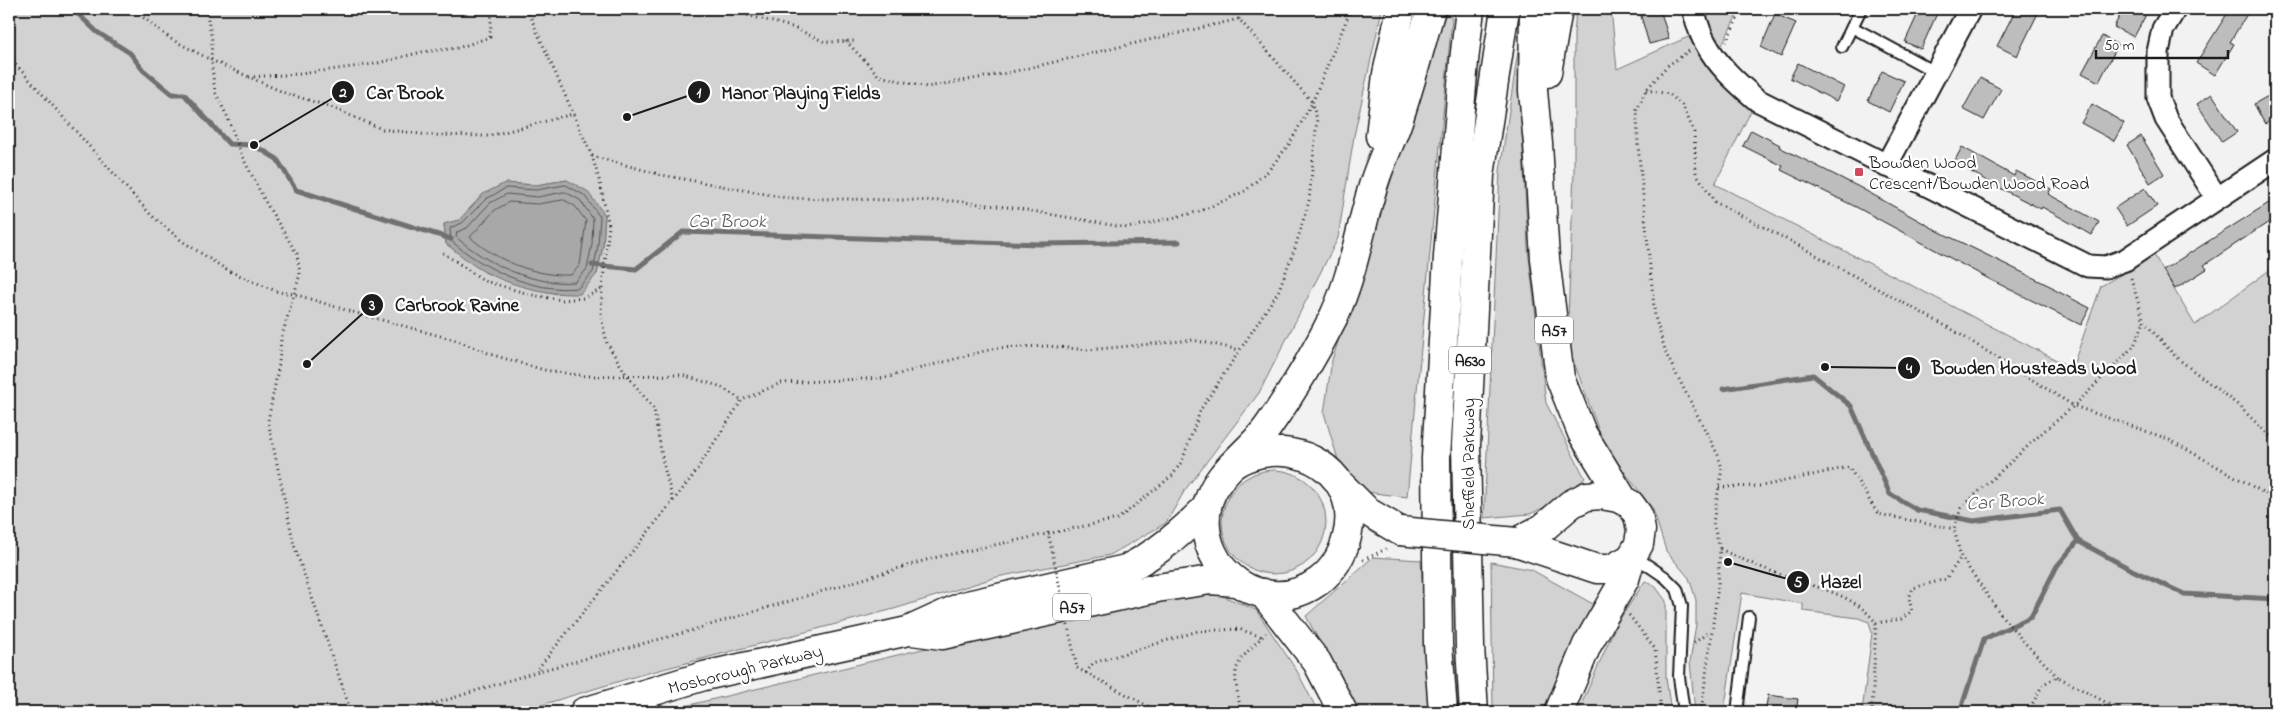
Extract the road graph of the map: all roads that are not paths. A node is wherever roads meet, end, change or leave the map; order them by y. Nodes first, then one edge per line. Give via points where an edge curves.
1 (1401, 9) edge
2 (1431, 9) edge
3 (1470, 9) edge
4 (1505, 9) edge
5 (1534, 9) edge
6 (1558, 9) edge
7 (1693, 9) edge
8 (1861, 9) edge
9 (1970, 9) edge
10 (2176, 9) edge
11 (1852, 27) junction
12 (1842, 47) dead end
13 (1937, 73) junction
14 (1538, 144) junction
15 (2275, 160) edge
16 (1886, 166) junction
17 (1375, 180) junction
18 (2217, 198) junction
19 (1231, 466) junction
20 (1340, 484) junction
21 (1624, 501) junction
22 (1207, 507) junction
23 (1400, 531) junction
24 (1516, 542) junction
25 (1345, 544) junction
26 (1632, 557) junction
27 (1236, 582) junction
28 (1263, 594) junction
29 (1749, 617) dead end
30 (908, 631) junction
31 (584, 712) edge
32 (1343, 712) edge
33 (1443, 712) edge
34 (1474, 712) edge
35 (1559, 712) edge
36 (1684, 712) edge
37 (1737, 712) edge

1 - 17 highway via 1387,74
2 - 17 highway, A57 via 1397,123
3 - 33 highway, Sheffield Parkway / A630 via 1436,458 1438,644
4 - 34 highway, Sheffield Parkway / A630 via 1480,175 1466,445
5 - 14 highway, A57 via 1533,91
6 - 14 highway
7 - 16 street via 1704,41 1717,60 1734,81 1757,100
8 - 11 lane
9 - 13 street
10 - 18 street via 2163,29 2158,52 2158,98 2166,119
11 - 12 lane
11 - 13 lane
13 - 16 street
14 - 21 highway, A57 via 1545,259 1560,378 1582,433
15 - 18 street
16 - 18 street via 2088,266 2106,267 2125,260
17 - 19 highway, A57 via 1354,263 1334,315 1293,389 1265,430
19 - 20 highway, A57 via 1256,454 1277,451 1297,454 1317,463
19 - 22 highway, A57 via 1211,494
20 - 23 highway, A57 via 1368,512
20 - 25 highway, A57 via 1349,521
21 - 24 highway via 1602,495 1579,499 1543,528
21 - 26 highway, A57 via 1638,515 1641,530 1639,544
22 - 27 highway, A57 via 1206,536 1210,549
22 - 30 highway, Mosborough Parkway / A57 via 1166,545 1126,569 963,606
23 - 24 highway, A57, bridge
23 - 25 highway, A57 via 1362,534
24 - 26 highway, A57 via 1597,569 1611,569
25 - 28 highway, A57 via 1339,560 1319,582 1292,593
26 - 35 highway via 1625,579 1587,645
26 - 36 lane via 1665,577 1676,589 1682,606 1679,678
27 - 28 highway, A57
27 - 30 highway, Mosborough Parkway / A57 via 1211,580 1156,588 942,635
28 - 32 highway via 1317,662
29 - 37 lane
30 - 31 highway, Mosborough Parkway / A57 via 704,676

